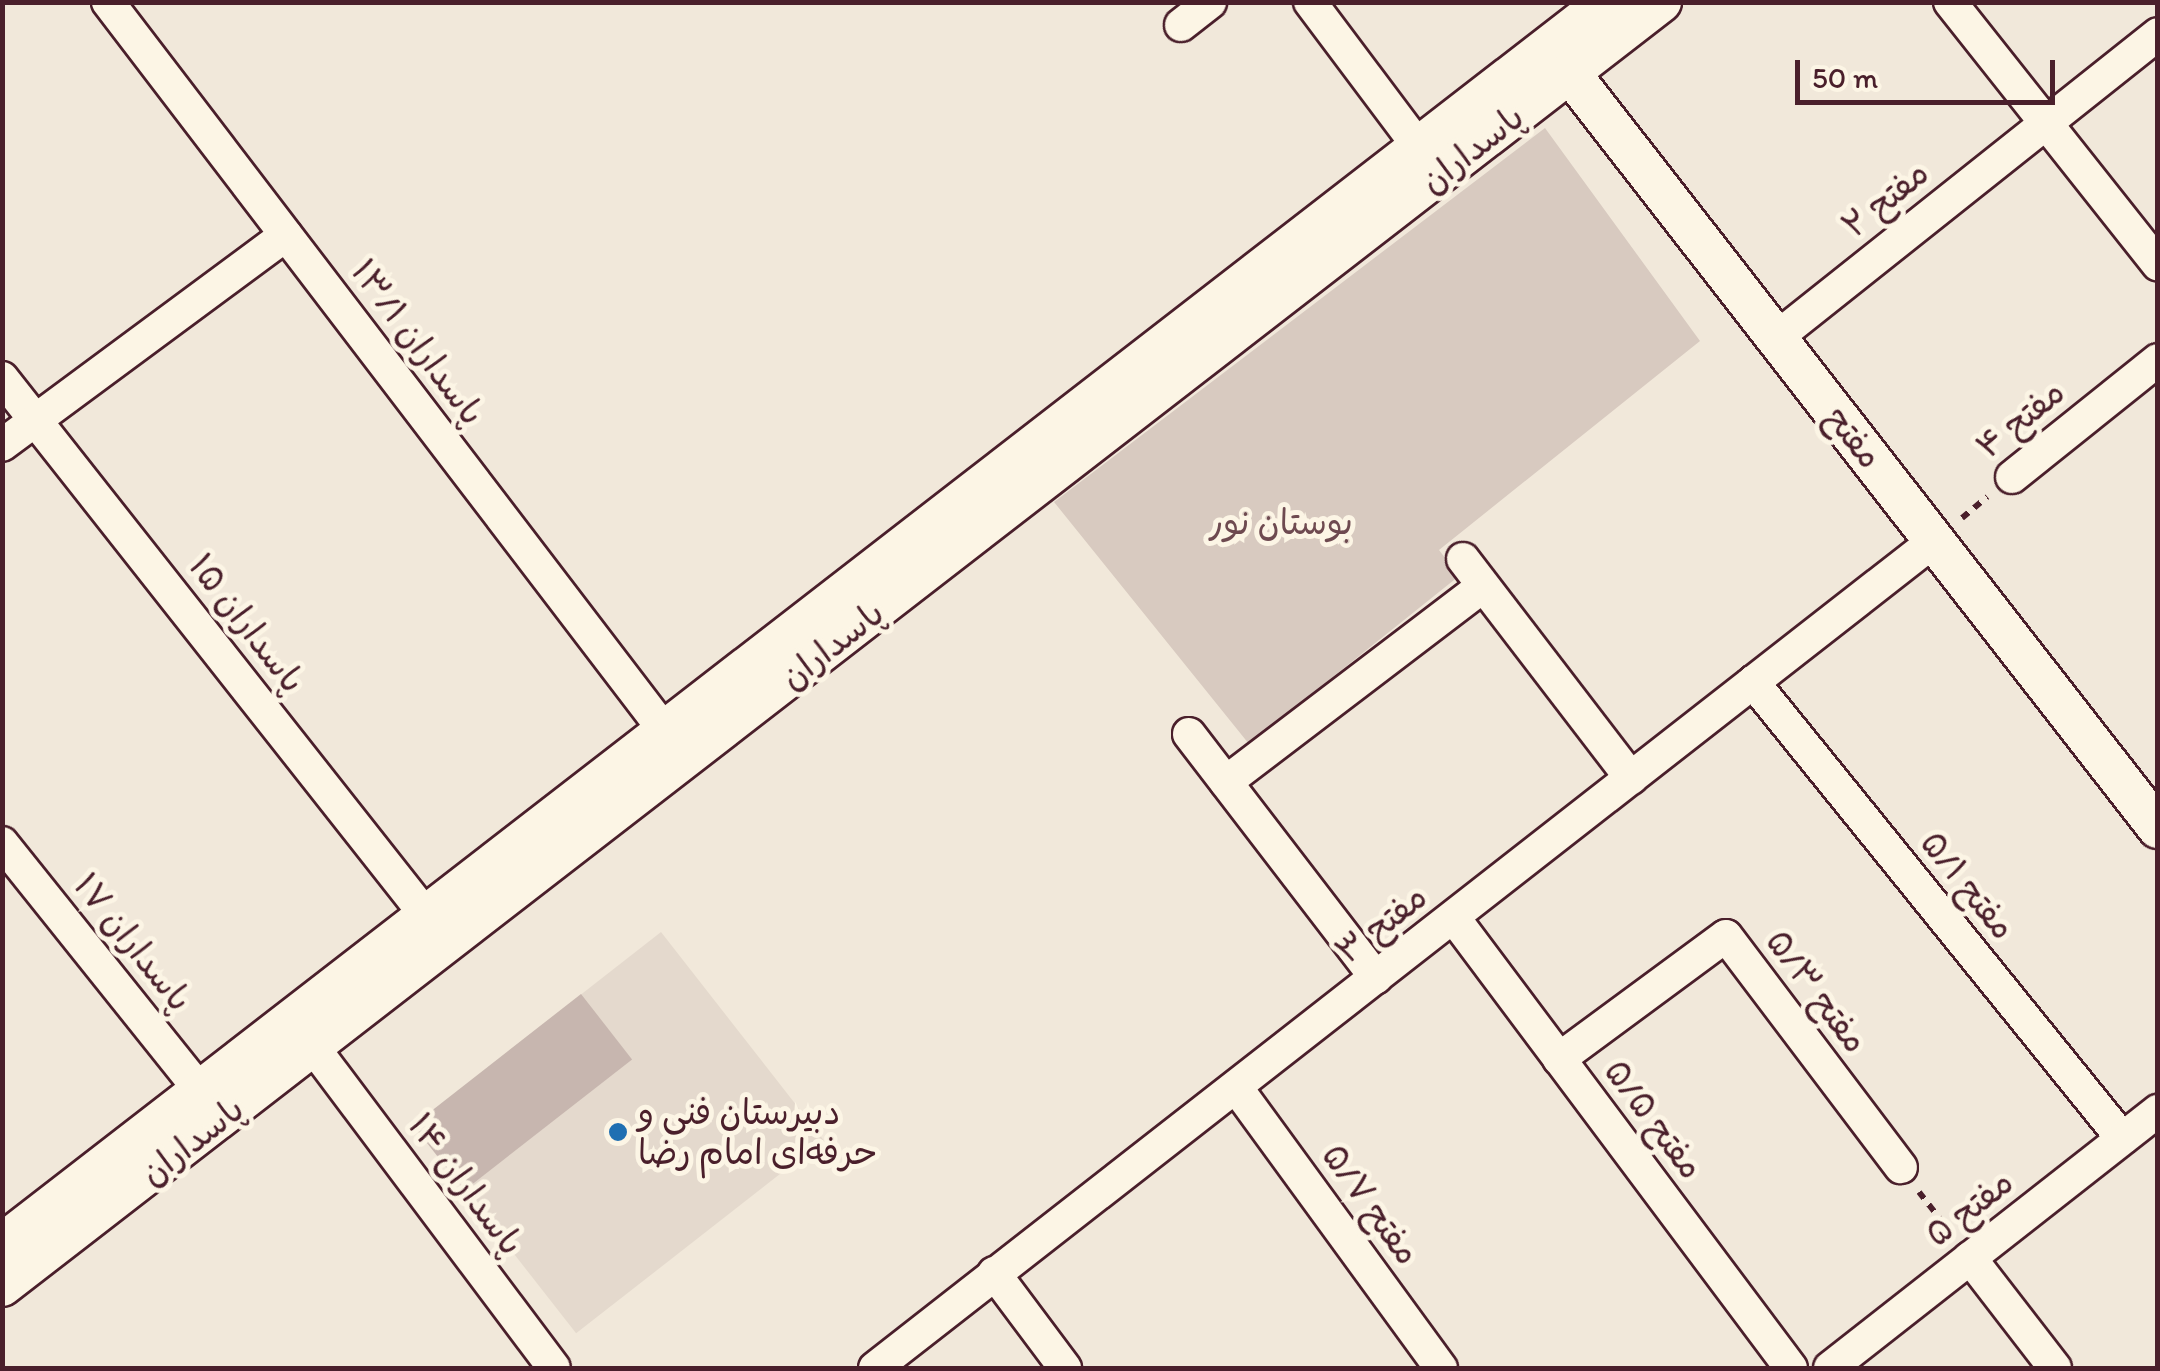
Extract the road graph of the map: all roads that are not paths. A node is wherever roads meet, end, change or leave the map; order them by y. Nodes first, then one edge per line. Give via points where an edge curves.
1 (108, 2) edge
2 (1210, 2) edge
3 (1310, 2) edge
4 (1606, 2) edge
5 (1661, 2) edge
6 (1950, 2) edge
7 (1181, 25) dead end
8 (2158, 34) edge
9 (1560, 60) junction
10 (2043, 124) junction
11 (1419, 147) junction
12 (286, 235) junction
13 (2158, 264) edge
14 (1776, 338) junction
15 (2158, 360) edge
16 (2, 378) edge
17 (36, 420) junction
18 (2, 445) edge
19 (2012, 478) road end
20 (1934, 540) junction
21 (1463, 559) dead end
22 (1483, 586) junction
23 (1753, 682) junction
24 (665, 730) junction
25 (1189, 734) dead end
26 (1631, 778) junction
27 (1226, 782) junction
28 (2158, 828) edge
29 (2, 843) edge
30 (428, 918) junction
31 (1454, 918) junction
32 (1376, 978) junction
33 (314, 1048) junction
34 (1560, 1059) junction
35 (1236, 1087) junction
36 (201, 1091) junction
37 (2158, 1110) edge
38 (2122, 1138) junction
39 (1900, 1167) road end
40 (127, 1170) junction
41 (57, 1223) junction
42 (2, 1244) edge
43 (1970, 1258) junction
44 (994, 1273) junction
45 (2, 1286) edge
46 (554, 1368) edge
47 (876, 1368) edge
48 (1065, 1368) edge
49 (1441, 1368) edge
50 (1790, 1368) edge
51 (1830, 1368) edge
52 (2055, 1368) edge

1 - 12 street, پاسداران ۱۳/۱
2 - 7 street
3 - 11 street
4 - 9 street, پاسداران
5 - 9 street, پاسداران
6 - 10 street
8 - 10 street, مفتح ۲
9 - 11 street, پاسداران
9 - 14 street, مفتح
9 - 33 street, پاسداران
10 - 13 street
10 - 14 street, مفتح ۲
11 - 24 street, پاسداران
12 - 17 street
12 - 24 street, پاسداران ۱۳/۱
14 - 20 street, مفتح
15 - 19 street, مفتح ۴
16 - 17 street, پاسداران ۱۵
17 - 18 street
17 - 30 street, پاسداران ۱۵
20 - 23 street, مفتح ۳
20 - 28 street, مفتح
21 - 22 street
22 - 26 street
22 - 27 street
23 - 26 street, مفتح ۳
23 - 38 street, مفتح ۵/۱
24 - 30 street, پاسداران
25 - 27 street
26 - 31 street, مفتح ۳
27 - 32 street
29 - 36 street, پاسداران ۱۷
30 - 36 street, پاسداران
31 - 32 street, مفتح ۳
31 - 34 street, مفتح ۵/۵
32 - 35 street, مفتح ۳
33 - 40 street, پاسداران
33 - 46 street, پاسداران ۱۴
34 - 39 street, مفتح ۵/۳ via 1726,936
34 - 50 street, مفتح ۵/۵
35 - 44 street, مفتح ۳
35 - 49 street, مفتح ۵/۷
36 - 40 street, پاسداران
37 - 38 street, مفتح ۵
38 - 43 street, مفتح ۵
40 - 41 street, پاسداران
41 - 42 street, پاسداران
41 - 45 street, پاسداران
43 - 51 street, مفتح ۵
43 - 52 street
44 - 47 street, مفتح ۳
44 - 48 street

